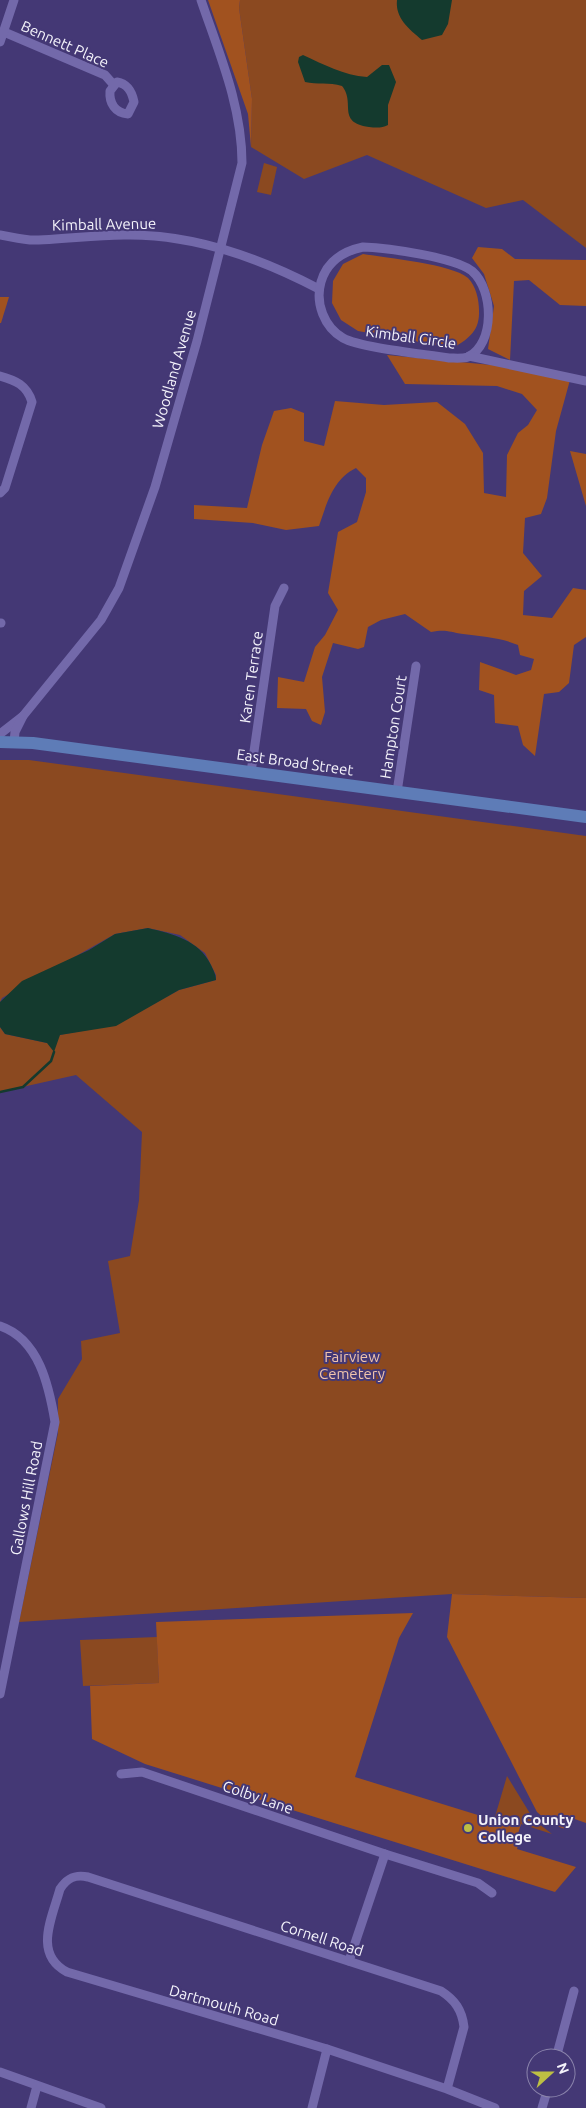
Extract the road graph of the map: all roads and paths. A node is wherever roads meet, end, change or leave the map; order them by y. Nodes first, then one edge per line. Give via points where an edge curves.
1 (14, 0) edge
2 (201, 0) edge
3 (4, 32) junction
4 (0, 42) edge
5 (113, 84) dead end
6 (0, 235) edge
7 (220, 249) junction
8 (319, 289) junction
9 (469, 356) junction
10 (0, 376) edge
11 (586, 381) edge
12 (0, 493) edge
13 (284, 588) dead end
14 (416, 666) dead end
15 (23, 716) junction
16 (0, 734) edge
17 (0, 742) edge
18 (14, 742) junction
19 (251, 772) junction
20 (397, 792) junction
21 (586, 817) edge
22 (0, 1326) edge
23 (2, 1677) edge
24 (0, 1694) edge
25 (121, 1774) dead end
26 (385, 1854) junction
27 (90, 1878) joint
28 (492, 1893) dead end
29 (349, 1961) junction
30 (574, 1991) dead end
31 (559, 2048) edge
32 (327, 2049) junction
33 (0, 2072) edge
34 (37, 2086) junction
35 (447, 2089) junction
36 (31, 2108) edge
37 (100, 2108) edge
38 (312, 2108) edge
39 (495, 2108) edge

1 - 3 street
2 - 7 street, Woodland Avenue via 227,77 242,140 242,163
3 - 4 street
3 - 5 street, Bennett Place via 105,75
6 - 7 street, Kimball Avenue via 30,240 154,235
7 - 8 street, Kimball Avenue
7 - 15 street, Woodland Avenue via 155,488 119,588 101,620
8 - 9 street, Kimball Circle via 321,310 328,324 342,338 449,358
8 - 9 street, Kimball Circle via 332,262 344,253 364,247 448,260 464,266 482,284 490,309 481,342
9 - 11 street
10 - 12 street via 20,384 32,402
13 - 19 street, Karen Terrace via 275,606
14 - 20 street, Hampton Court
15 - 16 street, Woodland Avenue
15 - 18 street, Woodland Avenue
17 - 18 street, East Broad Street
18 - 19 street, East Broad Street
19 - 20 street, East Broad Street
20 - 21 street, East Broad Street
22 - 23 street, Gallows Hill Road via 16,1334 35,1355 52,1396 55,1422
23 - 24 street, Gallows Hill Road
25 - 26 street, Colby Lane via 142,1772
26 - 28 street, Colby Lane via 478,1883
26 - 29 street
27 - 29 street, Cornell Road
27 - 32 street, Dartmouth Road via 75,1876 60,1889 46,1947 51,1959 61,1968
29 - 35 street, Cornell Road via 441,1991 455,2002 463,2018 463,2036
30 - 31 street
32 - 35 street, Dartmouth Road
32 - 38 street
33 - 34 street
34 - 36 street
34 - 37 street
35 - 39 street, Dartmouth Road

